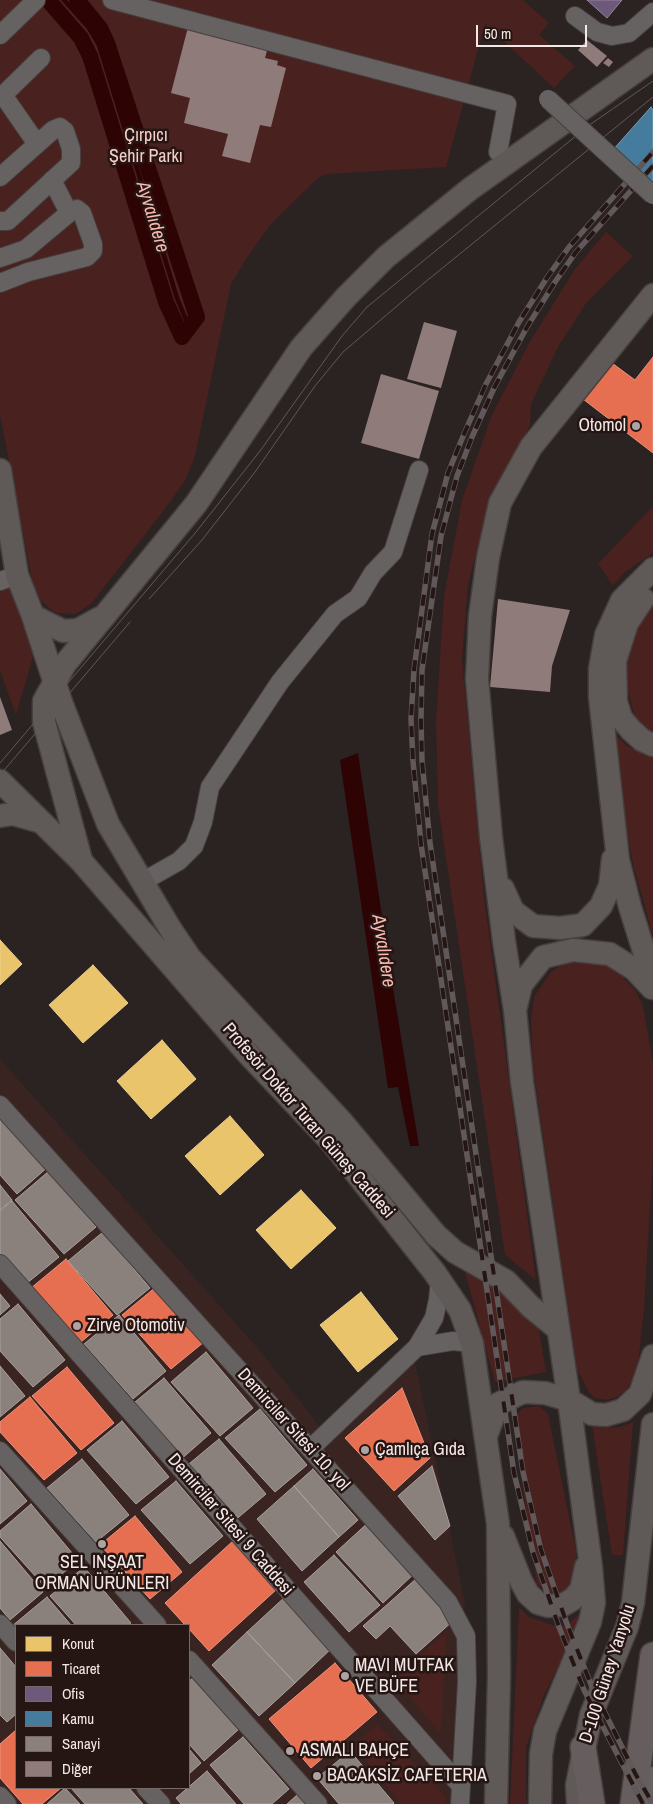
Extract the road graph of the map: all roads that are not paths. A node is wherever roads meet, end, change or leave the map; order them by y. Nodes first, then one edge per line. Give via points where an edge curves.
1 (36, 0) edge
2 (112, 0) edge
3 (653, 12) edge
4 (575, 16) dead end
5 (0, 35) edge
6 (41, 58) dead end
7 (653, 59) edge
8 (2, 97) edge
9 (548, 99) dead end
10 (37, 144) junction
11 (498, 152) dead end
12 (0, 177) edge
13 (52, 180) junction
14 (653, 195) edge
15 (69, 213) junction
16 (0, 221) edge
17 (0, 258) edge
18 (0, 283) edge
19 (653, 295) edge
20 (0, 470) edge
21 (419, 470) dead end
22 (653, 569) edge
23 (9, 578) edge
24 (653, 588) edge
25 (105, 615) junction
26 (33, 616) junction
27 (55, 681) junction
28 (653, 745) edge
29 (0, 781) edge
30 (0, 816) edge
31 (38, 821) junction
32 (108, 824) junction
33 (615, 836) junction
34 (491, 838) junction
35 (78, 851) junction
36 (142, 882) junction
37 (653, 980) edge
38 (653, 988) edge
39 (515, 1010) junction
40 (0, 1104) edge
41 (0, 1264) edge
42 (440, 1279) junction
43 (558, 1329) junction
44 (472, 1343) junction
45 (417, 1348) junction
46 (653, 1356) edge
47 (569, 1400) junction
48 (653, 1424) edge
49 (486, 1439) junction
50 (310, 1449) junction
51 (0, 1451) edge
52 (498, 1524) junction
53 (586, 1536) junction
54 (0, 1624) edge
55 (156, 1624) edge
56 (15, 1641) edge
57 (653, 1655) edge
58 (190, 1661) edge
59 (583, 1747) junction
60 (653, 1776) edge
61 (460, 1786) junction
62 (147, 1789) edge
63 (0, 1796) edge
64 (7, 1804) edge
65 (161, 1804) edge
66 (318, 1804) edge
67 (460, 1804) edge
68 (496, 1804) edge
69 (540, 1804) edge
70 (578, 1804) edge
71 (592, 1804) edge
72 (634, 1804) edge
73 (649, 1804) edge

1 - 5 street
2 - 11 street via 507,104
3 - 4 street via 629,33 612,36 597,32
6 - 8 street
7 - 25 main road via 470,189 386,257 301,348 196,504
8 - 10 street
9 - 14 street, bridge
10 - 12 street
10 - 13 street via 53,130 60,127 65,131 71,163
13 - 15 street
13 - 16 street via 8,221
15 - 17 street via 26,249
15 - 18 street via 77,209 82,212 93,251 87,257 28,272
19 - 34 main road via 531,448 500,503 480,616 477,679
20 - 23 main road
21 - 36 street via 393,552 372,573 358,598 335,614 269,698 210,787 194,846 179,861
22 - 33 main road via 622,600 606,635 601,661 600,697
23 - 26 main road
24 - 28 main road via 635,609 628,624 616,661 615,685 621,718 642,740
25 - 26 main road via 78,630 63,631
25 - 27 main road
26 - 27 main road
27 - 32 main road
27 - 35 main road via 44,701 44,722
29 - 31 main road
30 - 31 main road via 13,814
31 - 35 main road, Profesör Doktor Turan Güneş Caddesi
32 - 35 main road via 85,823 78,828
32 - 36 main road
33 - 34 main road via 610,886 601,906 583,925 560,928 533,926 513,911 502,885
33 - 37 main road via 630,908
34 - 39 main road
35 - 42 main road, Profesör Doktor Turan Güneş Caddesi via 249,1055 333,1144
36 - 43 main road via 190,958 342,1122 436,1235 456,1252 506,1280 531,1307
38 - 39 main road via 634,969 610,954 573,950 543,957 521,985
39 - 43 main road via 522,1082
40 - 50 street, Demirciler Sitesi 10. yol
41 - 61 street, Demirciler Sitesi 9 Caddesi
42 - 44 main road, Profesör Doktor Turan Güneş Caddesi via 460,1310
42 - 45 street via 434,1318
43 - 47 main road
44 - 45 street via 453,1341
44 - 49 main road, Profesör Doktor Turan Güneş Caddesi
45 - 50 street
46 - 47 main road via 640,1394 623,1410 606,1415 592,1414
47 - 49 main road via 523,1392 510,1397 498,1404
47 - 53 main road
48 - 59 main road, D-100 Güney Yanyolu via 627,1627 591,1716
49 - 52 main road, Profesör Doktor Turan Güneş Caddesi
50 - 61 street, Demirciler Sitesi 10. yol via 448,1602 466,1636 467,1682
51 - 55 street
52 - 53 main road via 528,1594 538,1603 548,1606 563,1605 581,1590 586,1576
52 - 68 main road
53 - 69 main road via 594,1603 590,1622 545,1731
54 - 56 street
57 - 72 highway
58 - 66 street
59 - 70 main road, D-100 Güney Yanyolu via 577,1785
59 - 71 highway
60 - 73 street
61 - 67 street, Demirciler Sitesi 10. yol
62 - 65 street
63 - 64 street

